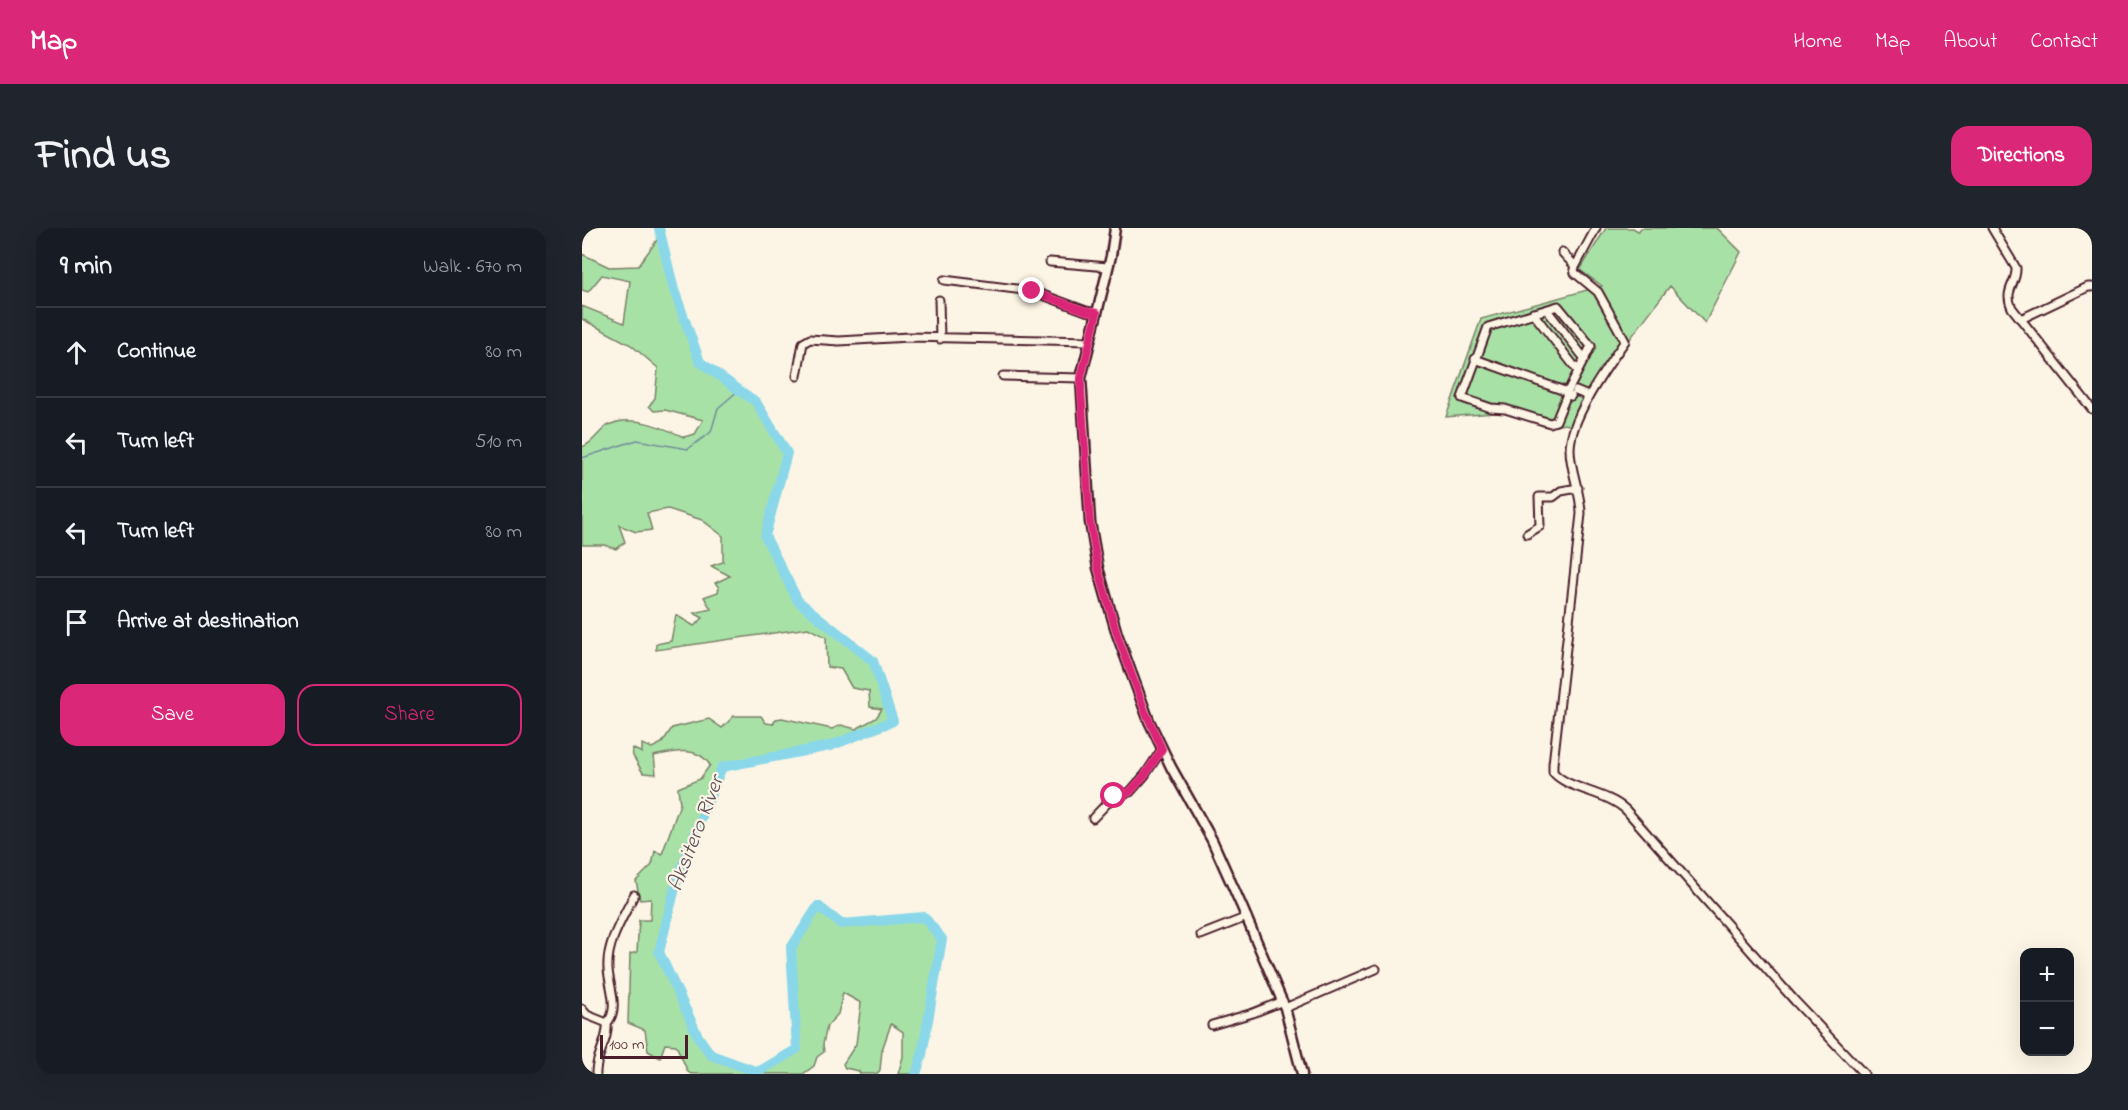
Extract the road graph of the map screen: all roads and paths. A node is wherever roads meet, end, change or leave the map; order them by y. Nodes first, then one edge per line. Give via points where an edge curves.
1 (1115, 228) edge
2 (1596, 228) edge
3 (1992, 228) edge
4 (1562, 252) dead end
5 (1050, 262) dead end
6 (1575, 266) junction
7 (1108, 267) junction
8 (944, 280) dead end
9 (2092, 287) edge
10 (939, 300) dead end
11 (1547, 310) junction
12 (1097, 313) junction
13 (1533, 313) junction
14 (2021, 319) junction
15 (940, 339) junction
16 (1090, 341) junction
17 (1475, 359) junction
18 (1585, 359) junction
19 (1578, 371) junction
20 (797, 376) dead end
21 (1004, 376) dead end
22 (1081, 378) junction
23 (1571, 392) junction
24 (1587, 399) junction
25 (2092, 409) edge
26 (1578, 488) junction
27 (1527, 534) dead end
28 (1162, 749) junction
29 (1093, 818) dead end
30 (634, 895) dead end
31 (1247, 917) junction
32 (1201, 935) dead end
33 (1376, 969) dead end
34 (1284, 1004) junction
35 (582, 1009) edge
36 (607, 1023) junction
37 (1212, 1024) dead end
38 (596, 1074) edge
39 (1302, 1074) edge
40 (1864, 1074) edge

1 - 7 street
2 - 6 street
3 - 14 street via 2016,268 2008,298
4 - 6 street
5 - 7 street
6 - 24 street via 1575,273 1598,292 1625,341
7 - 12 street
8 - 12 street via 1032,291
9 - 14 street
10 - 15 street
11 - 13 street
11 - 18 street
11 - 18 street via 1560,306 1591,346
12 - 16 street
13 - 17 street via 1488,327
13 - 19 street
14 - 25 street
15 - 16 street
15 - 20 street via 810,339 803,343
16 - 22 street
17 - 23 street
17 - 23 street via 1462,399 1550,423 1556,421
18 - 19 street
19 - 23 street
21 - 22 street
22 - 28 street via 1095,552 1117,634
23 - 24 street
24 - 26 street via 1571,439
26 - 27 street via 1539,498 1540,526
26 - 40 street via 1580,537 1553,772 1623,807
28 - 29 street via 1130,792 1114,796
28 - 31 street via 1212,840
30 - 36 street via 609,949 613,1011
31 - 32 street
31 - 34 street
33 - 34 street
34 - 37 street
34 - 39 street
35 - 36 street
36 - 38 street

